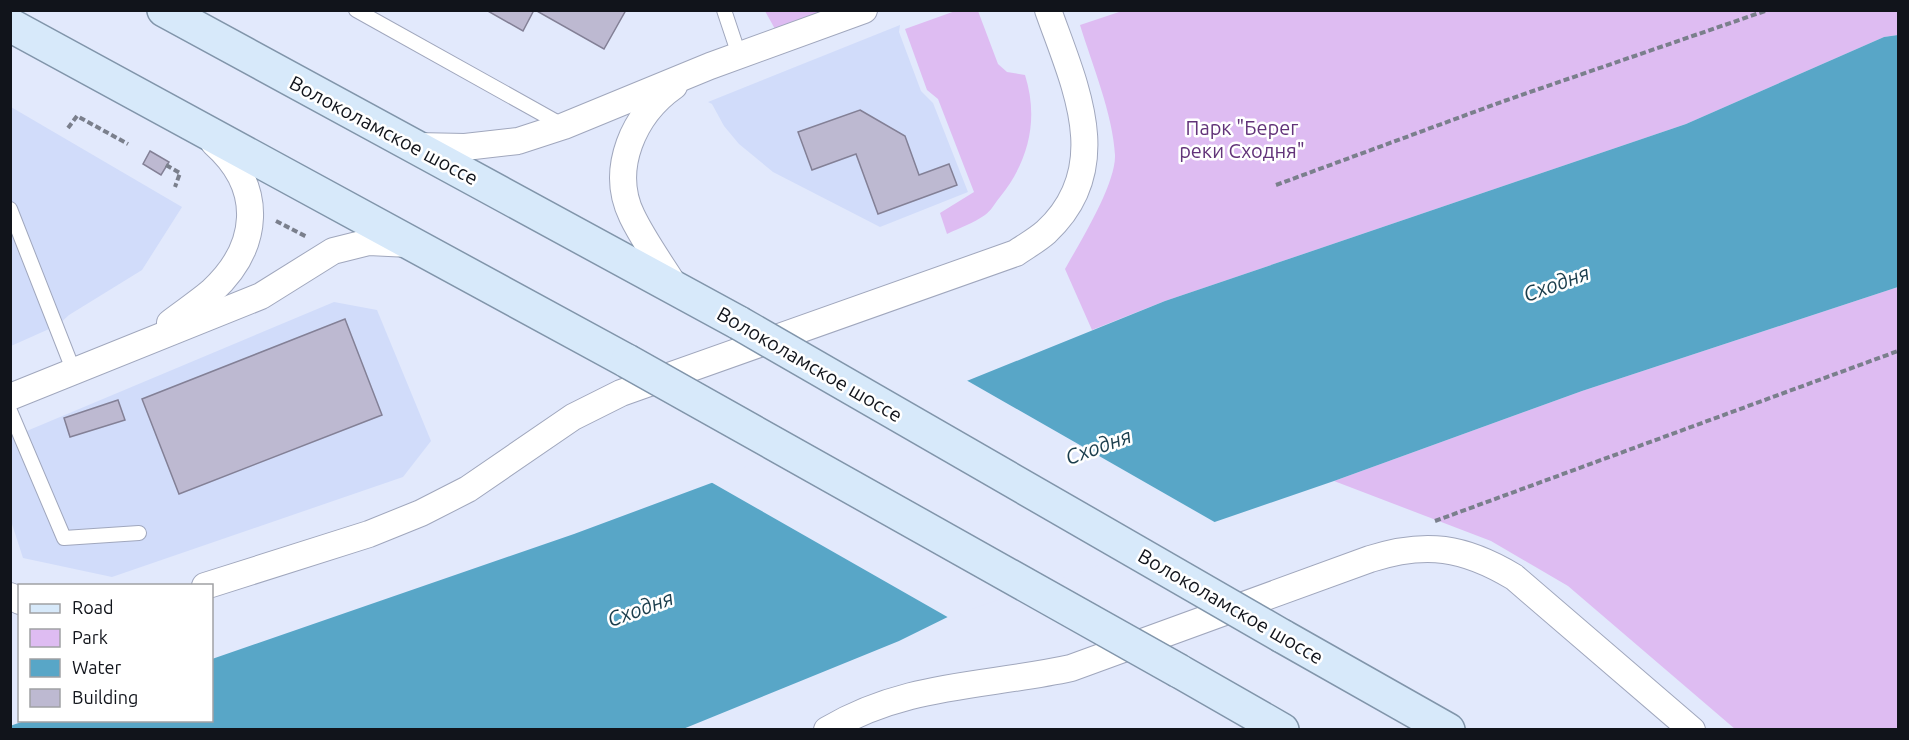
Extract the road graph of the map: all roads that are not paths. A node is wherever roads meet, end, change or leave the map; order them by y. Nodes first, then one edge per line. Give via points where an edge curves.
1 (164, 10) edge
2 (356, 10) edge
3 (724, 10) edge
4 (1048, 10) edge
5 (849, 13) edge
6 (10, 25) edge
7 (739, 55) junction
8 (700, 69) junction
9 (189, 122) junction
10 (564, 126) junction
11 (413, 146) junction
12 (10, 209) edge
13 (416, 244) junction
14 (676, 288) junction
15 (144, 343) junction
16 (74, 372) junction
17 (10, 397) edge
18 (10, 411) edge
19 (139, 533) dead end
20 (208, 584) edge
21 (827, 729) edge
22 (1282, 729) edge
23 (1448, 729) edge
24 (1692, 729) edge

1 - 11 main road, Волоколамское шоссе
2 - 10 lane
3 - 7 lane
4 - 20 street via 1078,94 1086,127 1085,156 1065,211 1045,233 1016,253 621,393 573,417 468,489 421,513 369,534
5 - 7 street
6 - 9 main road
7 - 8 street
8 - 10 street
8 - 14 street via 654,103 630,140 624,160 631,214
9 - 13 main road
9 - 15 street via 233,160 242,176 250,212 248,241 234,265 211,291
10 - 11 street via 518,141 465,147
11 - 14 main road, Волоколамское шоссе
12 - 16 lane
13 - 15 street via 369,242 333,251 261,296
13 - 22 main road, bridge
14 - 23 main road, Волоколамское шоссе, bridge
15 - 16 street
16 - 17 street
18 - 19 lane via 64,538
21 - 24 street via 868,708 927,690 1071,668 1370,559 1397,550 1427,547 1485,560 1514,577

